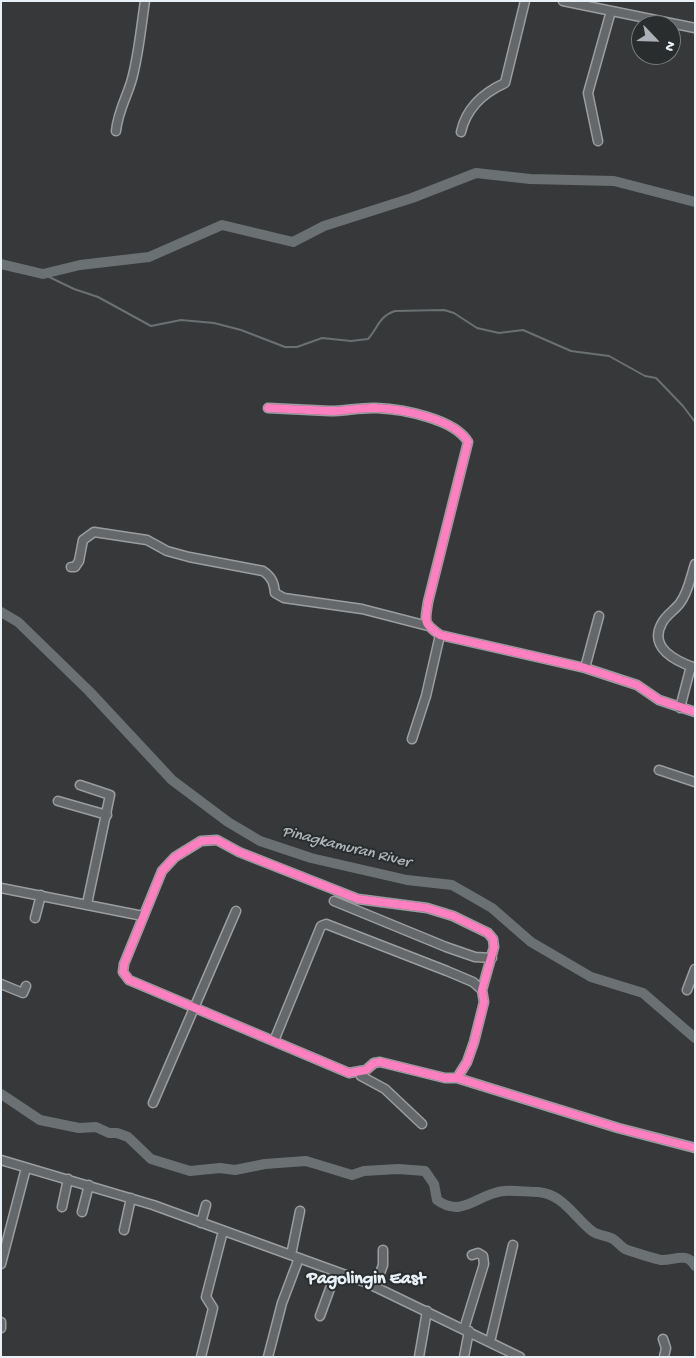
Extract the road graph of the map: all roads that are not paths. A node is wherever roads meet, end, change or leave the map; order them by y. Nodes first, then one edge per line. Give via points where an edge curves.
1 (145, 1) edge
2 (525, 1) edge
3 (563, 1) edge
4 (611, 11) junction
5 (695, 28) edge
6 (116, 131) dead end
7 (461, 132) dead end
8 (598, 141) dead end
9 (268, 408) dead end
10 (695, 564) edge
11 (71, 567) dead end
12 (599, 616) dead end
13 (428, 626) junction
14 (440, 636) junction
15 (693, 667) edge
16 (585, 668) junction
17 (680, 708) junction
18 (695, 712) edge
19 (412, 739) dead end
20 (659, 770) dead end
21 (695, 782) edge
22 (80, 785) dead end
23 (58, 801) dead end
24 (107, 815) junction
25 (1, 888) edge
26 (41, 895) junction
27 (334, 902) dead end
28 (87, 904) junction
29 (236, 911) dead end
30 (143, 916) junction
31 (35, 918) dead end
32 (492, 958) junction
33 (695, 969) edge
34 (1, 984) edge
35 (26, 986) dead end
36 (482, 990) junction
37 (687, 990) dead end
38 (192, 1008) junction
39 (274, 1041) junction
40 (366, 1070) junction
41 (457, 1078) junction
42 (153, 1103) dead end
43 (422, 1124) dead end
44 (695, 1148) edge
45 (1, 1160) edge
46 (26, 1168) junction
47 (68, 1179) junction
48 (89, 1185) junction
49 (131, 1198) junction
50 (206, 1205) dead end
51 (62, 1207) dead end
52 (300, 1211) dead end
53 (82, 1212) dead end
54 (201, 1223) junction
55 (124, 1230) dead end
56 (223, 1231) junction
57 (513, 1245) dead end
58 (383, 1250) dead end
59 (472, 1255) dead end
60 (291, 1256) junction
61 (300, 1258) junction
62 (1, 1264) edge
63 (336, 1272) junction
64 (375, 1287) junction
65 (427, 1311) junction
66 (320, 1316) dead end
67 (1, 1322) edge
68 (1, 1328) edge
69 (466, 1330) junction
70 (663, 1339) dead end
71 (490, 1342) junction
72 (201, 1357) edge
73 (268, 1357) edge
74 (419, 1357) edge
75 (464, 1357) edge
76 (520, 1357) edge
77 (664, 1357) edge

1 - 6 street via 135,68 120,109
2 - 7 street via 505,83 474,104 464,119
3 - 4 street
4 - 5 street
4 - 8 street via 588,93
9 - 13 street via 332,411 376,408 403,412 453,427 464,435 468,442 428,602 425,621
10 - 15 street via 685,595 661,624 658,633 663,651
11 - 13 street via 79,561 83,540 94,532 135,538 188,557 263,571 270,576 275,593 284,598 362,609
12 - 16 street
13 - 14 street
14 - 16 street
14 - 19 street
15 - 17 street
16 - 17 street via 644,688 659,700
17 - 18 street
20 - 21 street
22 - 24 street via 110,795
23 - 24 street
24 - 28 street
25 - 26 street
26 - 28 street
26 - 31 street
27 - 32 street via 446,947 475,957
28 - 30 street
29 - 38 street
30 - 32 street via 162,871 175,857 201,841 218,840 239,852 358,899 427,908 453,916 488,933 493,939
30 - 38 street via 123,972 128,980
32 - 36 street
33 - 37 street
34 - 35 street via 23,993
36 - 39 street via 447,970 326,924 321,926
36 - 41 street via 484,1002 474,1042
38 - 39 street
38 - 42 street
39 - 40 street via 349,1073
40 - 41 street via 374,1063 387,1062
40 - 43 street via 361,1076 384,1089
41 - 44 street via 618,1128
45 - 46 street
46 - 47 street
46 - 62 street
47 - 48 street
47 - 51 street
48 - 49 street
48 - 53 street
49 - 54 street
49 - 55 street
50 - 54 street
52 - 60 street
54 - 56 street
56 - 60 street
56 - 72 street via 206,1296 213,1308
57 - 71 street
58 - 64 street
59 - 69 street via 478,1253 483,1256 484,1264
60 - 61 street
61 - 63 street
61 - 73 street via 282,1303
63 - 64 street
63 - 66 street
64 - 65 street
65 - 69 street
65 - 74 street
67 - 68 street
69 - 71 street
69 - 75 street
70 - 77 street
71 - 76 street

